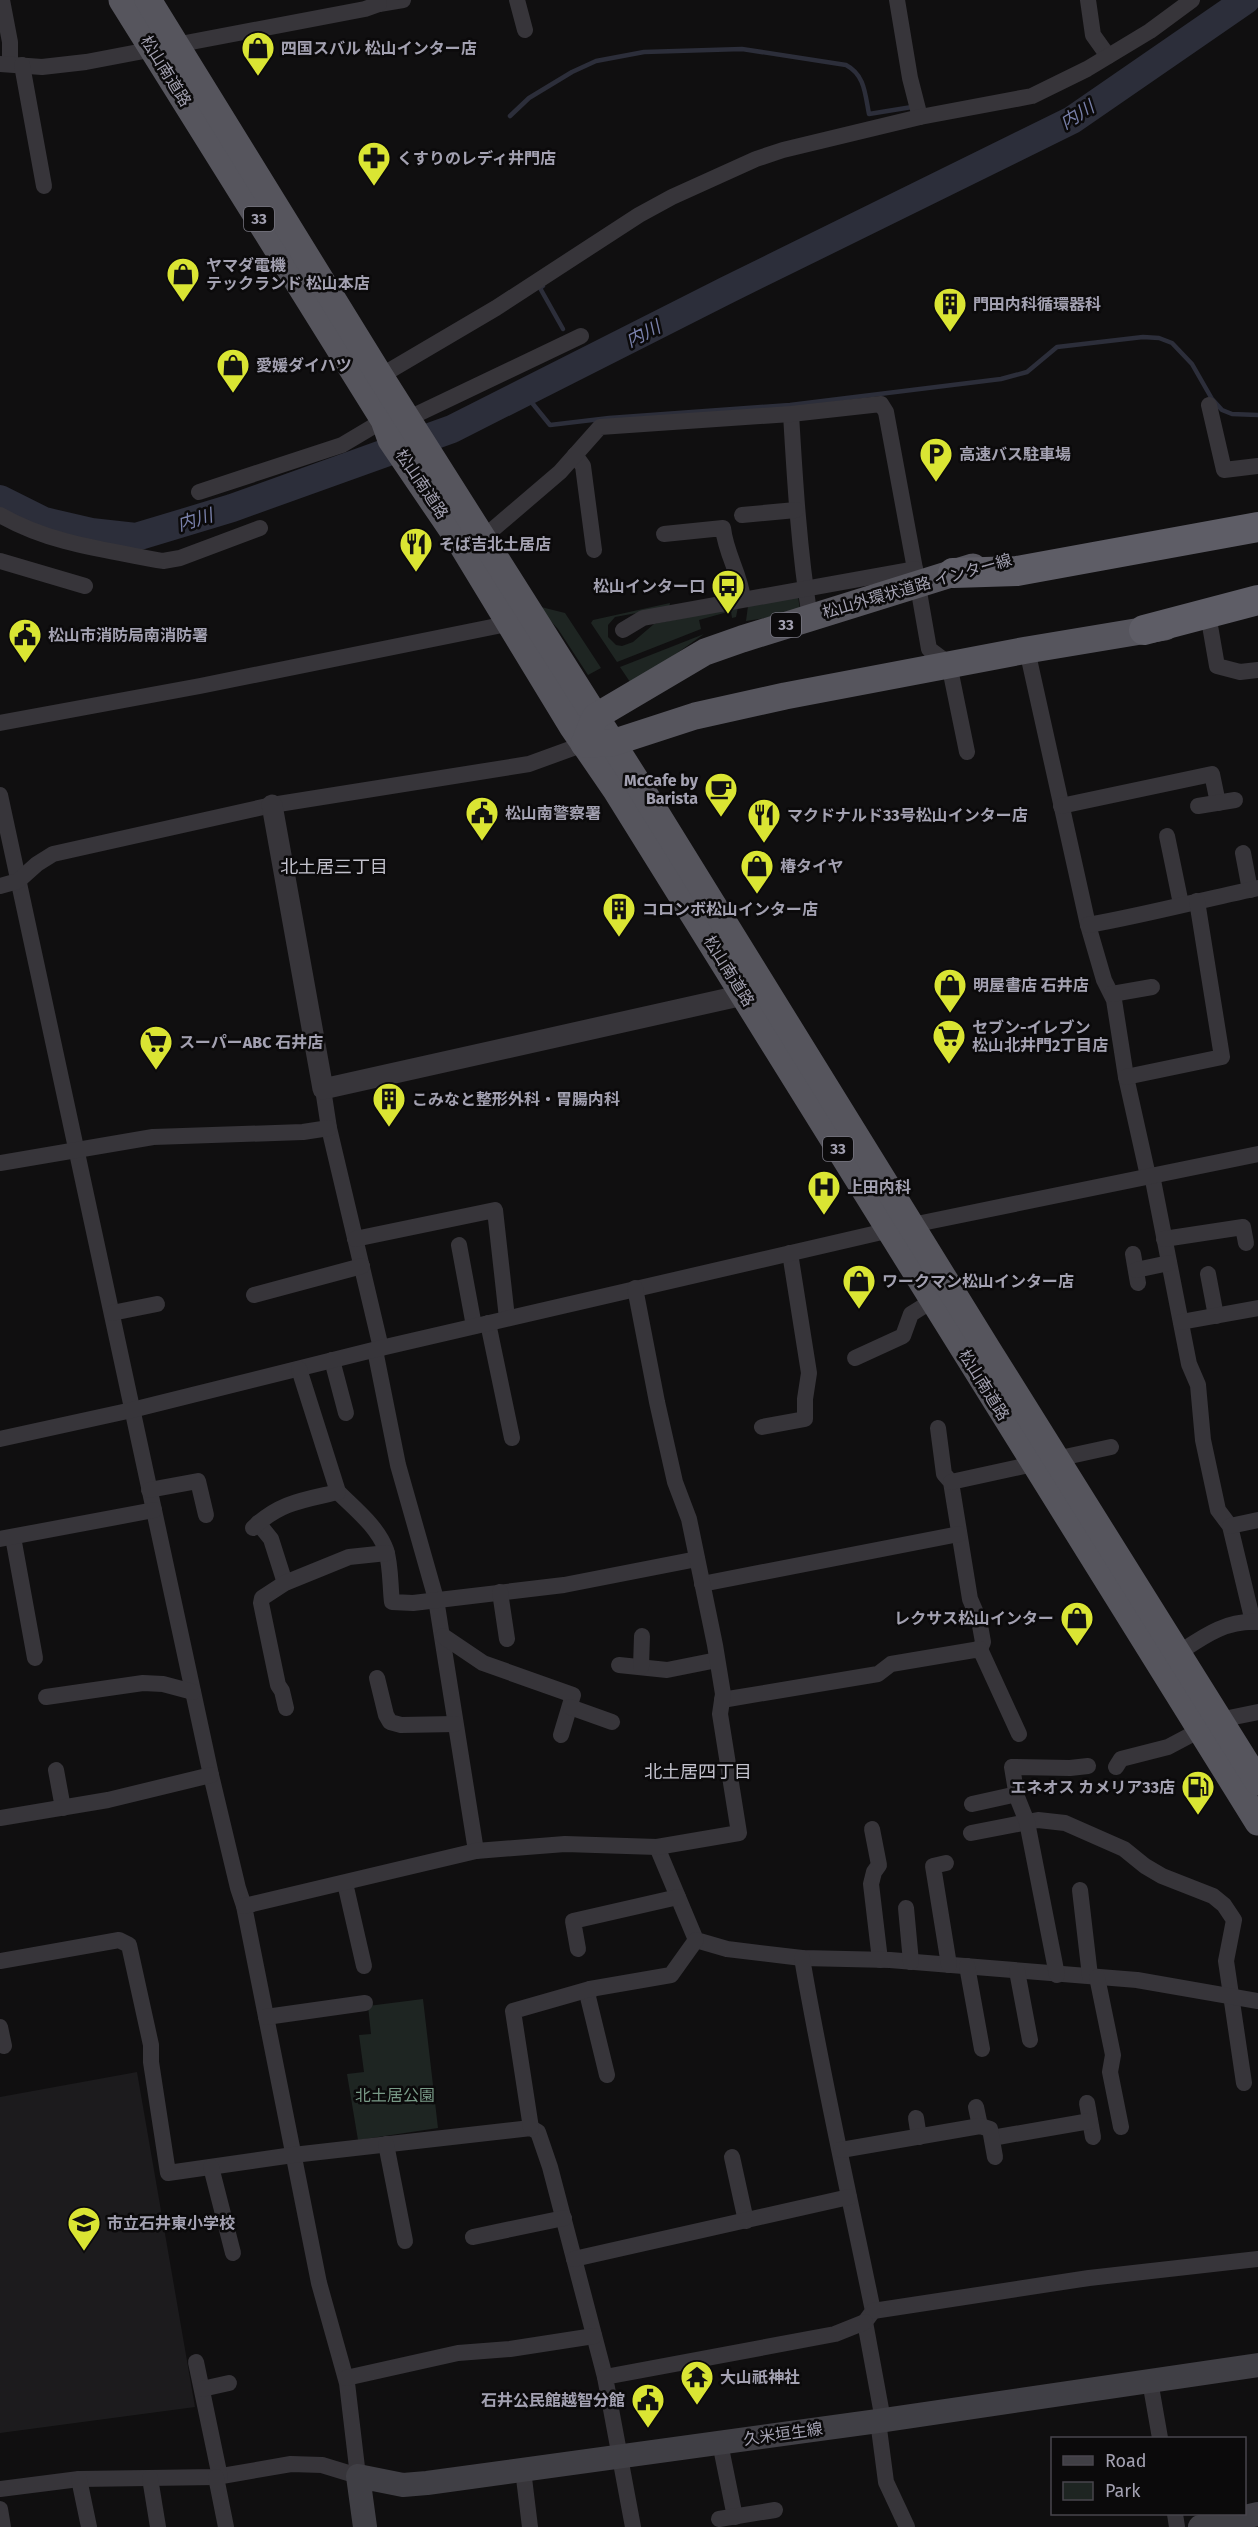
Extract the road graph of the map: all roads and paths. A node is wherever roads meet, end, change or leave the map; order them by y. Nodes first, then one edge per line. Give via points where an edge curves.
1 (2, 0) edge
2 (122, 0) edge
3 (148, 0) edge
4 (403, 0) edge
5 (517, 0) edge
6 (897, 0) edge
7 (1088, 0) edge
8 (1192, 0) edge
9 (378, 2) edge
10 (525, 30) dead end
11 (164, 47) junction
12 (1108, 56) junction
13 (10, 64) edge
14 (920, 117) junction
15 (44, 186) dead end
16 (580, 336) dead end
17 (372, 382) junction
18 (1209, 405) dead end
19 (791, 414) junction
20 (400, 427) junction
21 (575, 455) junction
22 (1258, 466) edge
23 (428, 471) junction
24 (199, 492) dead end
25 (796, 510) junction
26 (1258, 513) edge
27 (0, 515) edge
28 (742, 515) dead end
29 (1258, 527) edge
30 (260, 528) dead end
31 (663, 534) dead end
32 (484, 537) junction
33 (594, 550) dead end
34 (0, 561) edge
35 (953, 573) junction
36 (916, 577) junction
37 (85, 586) dead end
38 (805, 588) junction
39 (743, 599) junction
40 (1258, 600) edge
41 (1258, 613) edge
42 (810, 618) junction
43 (1209, 620) junction
44 (522, 622) junction
45 (623, 630) dead end
46 (1144, 630) junction
47 (1027, 650) junction
48 (949, 664) junction
49 (1258, 670) edge
50 (595, 717) junction
51 (0, 723) edge
52 (612, 743) junction
53 (584, 744) junction
54 (967, 752) dead end
55 (0, 795) edge
56 (273, 805) junction
57 (1061, 806) junction
58 (1198, 806) dead end
59 (1167, 836) dead end
60 (4, 839) edge
61 (1243, 853) dead end
62 (18, 881) junction
63 (0, 886) edge
64 (1254, 889) edge
65 (1189, 902) junction
66 (1088, 925) junction
67 (1152, 987) dead end
68 (755, 993) junction
69 (1112, 994) junction
70 (1126, 1077) junction
71 (323, 1089) junction
72 (329, 1128) junction
73 (78, 1148) junction
74 (1258, 1154) edge
75 (0, 1163) edge
76 (1150, 1175) junction
77 (900, 1228) junction
78 (355, 1239) junction
79 (1164, 1239) junction
80 (1246, 1243) dead end
81 (459, 1245) dead end
82 (790, 1253) junction
83 (1169, 1263) junction
84 (362, 1266) junction
85 (1136, 1269) dead end
86 (1208, 1274) dead end
87 (635, 1288) junction
88 (254, 1294) dead end
89 (932, 1301) junction
90 (157, 1304) dead end
91 (1258, 1308) edge
92 (112, 1313) junction
93 (1216, 1316) junction
94 (507, 1318) junction
95 (1181, 1322) junction
96 (481, 1324) junction
97 (378, 1349) junction
98 (855, 1358) dead end
99 (332, 1360) junction
100 (299, 1369) junction
101 (132, 1410) junction
102 (346, 1413) dead end
103 (762, 1427) dead end
104 (938, 1428) dead end
105 (512, 1438) dead end
106 (0, 1439) edge
107 (1111, 1447) dead end
108 (1046, 1462) junction
109 (951, 1482) junction
110 (150, 1490) junction
111 (338, 1492) junction
112 (154, 1510) junction
113 (206, 1515) dead end
114 (1258, 1520) edge
115 (1230, 1526) junction
116 (959, 1534) junction
117 (7, 1538) edge
118 (387, 1553) junction
119 (697, 1559) junction
120 (285, 1583) junction
121 (702, 1584) junction
122 (500, 1593) junction
123 (436, 1599) junction
124 (1256, 1622) edge
125 (443, 1636) junction
126 (642, 1636) dead end
127 (507, 1639) dead end
128 (980, 1649) junction
129 (1177, 1654) junction
130 (35, 1658) dead end
131 (717, 1660) junction
132 (619, 1665) dead end
133 (641, 1667) junction
134 (377, 1678) dead end
135 (193, 1692) junction
136 (46, 1697) dead end
137 (722, 1700) junction
138 (570, 1707) junction
139 (286, 1708) dead end
140 (1258, 1712) edge
141 (612, 1722) dead end
142 (455, 1724) junction
143 (1210, 1725) junction
144 (1019, 1734) dead end
145 (561, 1735) dead end
146 (1088, 1766) dead end
147 (1116, 1767) dead end
148 (56, 1770) dead end
149 (211, 1775) junction
150 (1258, 1782) edge
151 (1017, 1794) junction
152 (972, 1804) dead end
153 (63, 1808) junction
154 (0, 1818) edge
155 (1027, 1822) junction
156 (1258, 1822) edge
157 (872, 1829) dead end
158 (971, 1833) dead end
159 (657, 1847) junction
160 (476, 1851) junction
161 (946, 1863) dead end
162 (345, 1883) junction
163 (1080, 1890) dead end
164 (678, 1897) junction
165 (244, 1906) junction
166 (906, 1908) dead end
167 (696, 1940) junction
168 (578, 1949) dead end
169 (802, 1958) junction
170 (880, 1959) junction
171 (0, 1961) edge
172 (911, 1962) junction
173 (949, 1965) junction
174 (364, 1966) dead end
175 (967, 1966) junction
176 (1017, 1971) junction
177 (1057, 1975) junction
178 (1094, 1977) junction
179 (590, 1989) junction
180 (1231, 1997) junction
181 (1258, 2001) edge
182 (365, 2003) dead end
183 (266, 2017) junction
184 (0, 2027) edge
185 (1030, 2040) dead end
186 (4, 2046) dead end
187 (982, 2049) dead end
188 (607, 2075) dead end
189 (1244, 2083) dead end
190 (1087, 2103) dead end
191 (976, 2107) dead end
192 (916, 2118) dead end
193 (1121, 2127) dead end
194 (531, 2128) junction
195 (986, 2132) junction
196 (919, 2137) junction
197 (386, 2144) junction
198 (840, 2150) junction
199 (293, 2155) junction
200 (732, 2157) dead end
201 (995, 2157) dead end
202 (211, 2167) junction
203 (849, 2197) junction
204 (564, 2218) junction
205 (746, 2221) junction
206 (473, 2236) dead end
207 (405, 2241) dead end
208 (233, 2253) dead end
209 (574, 2259) junction
210 (1258, 2259) edge
211 (869, 2317) junction
212 (594, 2336) junction
213 (196, 2362) dead end
214 (1258, 2365) edge
215 (605, 2377) junction
216 (346, 2379) junction
217 (1150, 2381) junction
218 (229, 2383) dead end
219 (202, 2389) junction
220 (880, 2421) junction
221 (1161, 2437) edge
222 (720, 2443) junction
223 (620, 2456) junction
224 (523, 2470) junction
225 (358, 2476) junction
226 (218, 2477) junction
227 (150, 2478) junction
228 (79, 2479) junction
229 (0, 2489) edge
230 (0, 2509) edge
231 (775, 2510) dead end
232 (1258, 2514) edge
233 (3, 2527) edge
234 (89, 2527) edge
235 (158, 2527) edge
236 (226, 2527) edge
237 (365, 2527) edge
238 (530, 2527) edge
239 (633, 2527) edge
240 (907, 2527) edge
241 (1200, 2527) edge

1 - 13 street
2 - 11 highway, 松山南道路 / 33
3 - 11 highway, 松山南道路 / 33
4 - 9 street
5 - 10 street
6 - 14 street
7 - 12 street via 1093,35
8 - 12 street
9 - 11 street
11 - 13 street via 42,67
11 - 17 highway, 松山南道路 / 33
12 - 14 street via 1032,96
13 - 15 street
14 - 17 street via 774,153 672,197
16 - 20 street
17 - 20 highway, 松山南道路 / 33
18 - 22 street via 1224,470
19 - 21 street via 600,427
19 - 25 street
19 - 36 street via 881,404 886,412
20 - 23 highway, 松山南道路 / 33
20 - 24 street
21 - 32 street
21 - 33 street via 583,466
23 - 32 highway, 松山南道路 / 33
23 - 44 highway, 松山南道路 / 33
25 - 28 street
25 - 38 street
26 - 35 highway, 松山外環状道路 インター線 / 33 via 1015,556
27 - 30 street via 55,540 163,561
29 - 35 highway, 33 via 1017,572
31 - 39 street via 723,528
32 - 44 highway, 松山南道路 / 33
34 - 37 street
35 - 36 highway, 松山外環状道路 インター線 / 33
36 - 38 street
36 - 42 highway, 松山外環状道路 インター線 / 33
36 - 48 street via 929,649
38 - 39 street
38 - 42 street
39 - 45 street via 643,618
40 - 46 highway
41 - 43 highway
42 - 50 highway, 松山外環状道路 インター線 / 33 via 705,652
43 - 46 highway
43 - 49 street via 1216,666 1240,672
44 - 50 highway, 松山南道路 / 33
44 - 51 street
44 - 53 highway, 松山南道路 / 33
46 - 47 highway
47 - 48 highway
47 - 57 street
48 - 52 highway via 695,716
48 - 54 street
50 - 52 highway, 松山南道路 / 33
50 - 53 highway
52 - 53 highway
52 - 68 highway, 松山南道路 / 33
53 - 56 street via 529,764
53 - 68 highway, 松山南道路 / 33
55 - 60 street
56 - 62 street via 53,854
56 - 71 street
57 - 58 street via 1212,774 1227,801
57 - 66 street
59 - 65 street
60 - 62 street
61 - 64 street
62 - 63 street
62 - 73 street
64 - 65 street
65 - 66 street
65 - 70 street via 1222,1058
66 - 69 street
67 - 69 street
68 - 71 street
68 - 77 highway, 松山南道路 / 33
69 - 70 street
70 - 76 street
71 - 72 street
72 - 73 street via 153,1137
72 - 78 street
73 - 75 street
73 - 92 street
74 - 76 street
76 - 77 street
76 - 79 street
77 - 82 street
77 - 89 highway, 松山南道路 / 33
77 - 108 highway, 松山南道路 / 33
78 - 84 street
78 - 94 street via 495,1210
79 - 80 street via 1243,1227
79 - 83 street
81 - 96 street
82 - 87 street
82 - 103 street via 809,1373 805,1419
83 - 85 street
83 - 95 street
84 - 88 street
84 - 97 street
86 - 93 street
87 - 94 street
87 - 119 street via 675,1482 689,1519
89 - 98 street via 911,1314 903,1336
89 - 108 highway, 松山南道路 / 33
90 - 92 street
91 - 93 street
92 - 101 street
93 - 95 street
94 - 96 street
95 - 115 street via 1189,1364 1198,1385 1203,1440 1218,1510
96 - 97 street
96 - 105 street
97 - 99 street
97 - 123 street via 398,1466
99 - 100 street
99 - 102 street
100 - 101 street
100 - 111 street
101 - 106 street
101 - 110 street
104 - 109 street via 944,1474
107 - 108 street
108 - 109 street
108 - 129 highway, 松山南道路 / 33
108 - 143 highway, 松山南道路 / 33
109 - 116 street
110 - 112 street
110 - 113 street via 198,1481
111 - 118 street via 376,1531
111 - 120 street via 280,1507 256,1525 271,1539
112 - 117 street
112 - 135 street
114 - 115 street
115 - 124 street
116 - 121 street
116 - 128 street via 970,1599 983,1642
117 - 130 street
118 - 120 street via 349,1557
118 - 123 street via 392,1602
119 - 121 street
119 - 122 street via 564,1585
120 - 139 street via 267,1592 261,1603
121 - 131 street
122 - 123 street
122 - 127 street
123 - 125 street
124 - 129 street via 1212,1630
125 - 138 street via 516,1684 573,1695
125 - 142 street
126 - 133 street
128 - 137 street via 891,1664 878,1674
128 - 144 street
129 - 143 highway, 松山南道路 / 33
131 - 133 street via 667,1670
131 - 137 street
132 - 133 street
134 - 142 street via 390,1722
135 - 136 street via 143,1683
135 - 149 street
137 - 159 street via 720,1714 739,1833
138 - 141 street
138 - 145 street
140 - 143 street
142 - 160 street
143 - 147 street via 1167,1747 1121,1759
143 - 150 highway, 松山南道路 / 33
143 - 156 highway, 松山南道路 / 33
146 - 151 street via 1012,1767
148 - 153 street
149 - 153 street
149 - 165 street
151 - 152 street
151 - 155 street
153 - 154 street
155 - 158 street
155 - 177 street
155 - 180 street via 1065,1823 1124,1849 1162,1876 1213,1896 1224,1905 1234,1920 1226,1961
157 - 170 street via 886,1864 874,1872 871,1884
159 - 160 street via 565,1844
159 - 164 street
160 - 162 street
161 - 173 street via 933,1866
162 - 165 street
162 - 174 street
163 - 178 street
164 - 167 street
164 - 168 street via 573,1921
165 - 183 street
166 - 172 street
167 - 169 street via 727,1949
167 - 179 street via 671,1975
169 - 170 street
169 - 198 street
170 - 172 street
171 - 202 street via 119,1940 129,1945 151,2045 168,2173
172 - 173 street
173 - 175 street
175 - 176 street
175 - 187 street
176 - 177 street
176 - 185 street
177 - 178 street
178 - 180 street via 1137,1980
178 - 193 street via 1113,2055 1110,2072
179 - 188 street via 588,1997
179 - 194 street via 513,2010
180 - 181 street
180 - 189 street
182 - 183 street
183 - 199 street
184 - 186 street
190 - 195 street via 1091,2129
191 - 195 street
192 - 196 street
194 - 197 street
194 - 204 street via 538,2132
195 - 196 street
195 - 201 street
196 - 198 street
197 - 199 street
197 - 207 street
198 - 203 street
199 - 202 street
199 - 216 street via 320,2283
200 - 205 street
202 - 208 street
203 - 205 street
203 - 211 street
204 - 206 street
204 - 209 street
205 - 209 street
209 - 212 street
210 - 211 street via 1089,2278
211 - 215 street via 835,2334
211 - 220 street
212 - 215 street
212 - 216 street via 458,2353
213 - 219 street
214 - 217 main road, 久米垣生線
215 - 223 street
216 - 225 street
217 - 220 main road, 久米垣生線
217 - 221 street
218 - 219 street
219 - 226 street
220 - 222 main road, 久米垣生線
220 - 240 street via 886,2482
222 - 223 main road, 久米垣生線
222 - 231 street via 727,2518
223 - 224 main road, 久米垣生線
223 - 239 street
224 - 225 main road, 久米垣生線 via 403,2485
224 - 238 street
225 - 226 street via 322,2465 291,2464
225 - 237 main road
226 - 227 street
226 - 236 street
227 - 228 street
227 - 235 street
228 - 229 street
228 - 234 street
230 - 233 street
232 - 241 main road

